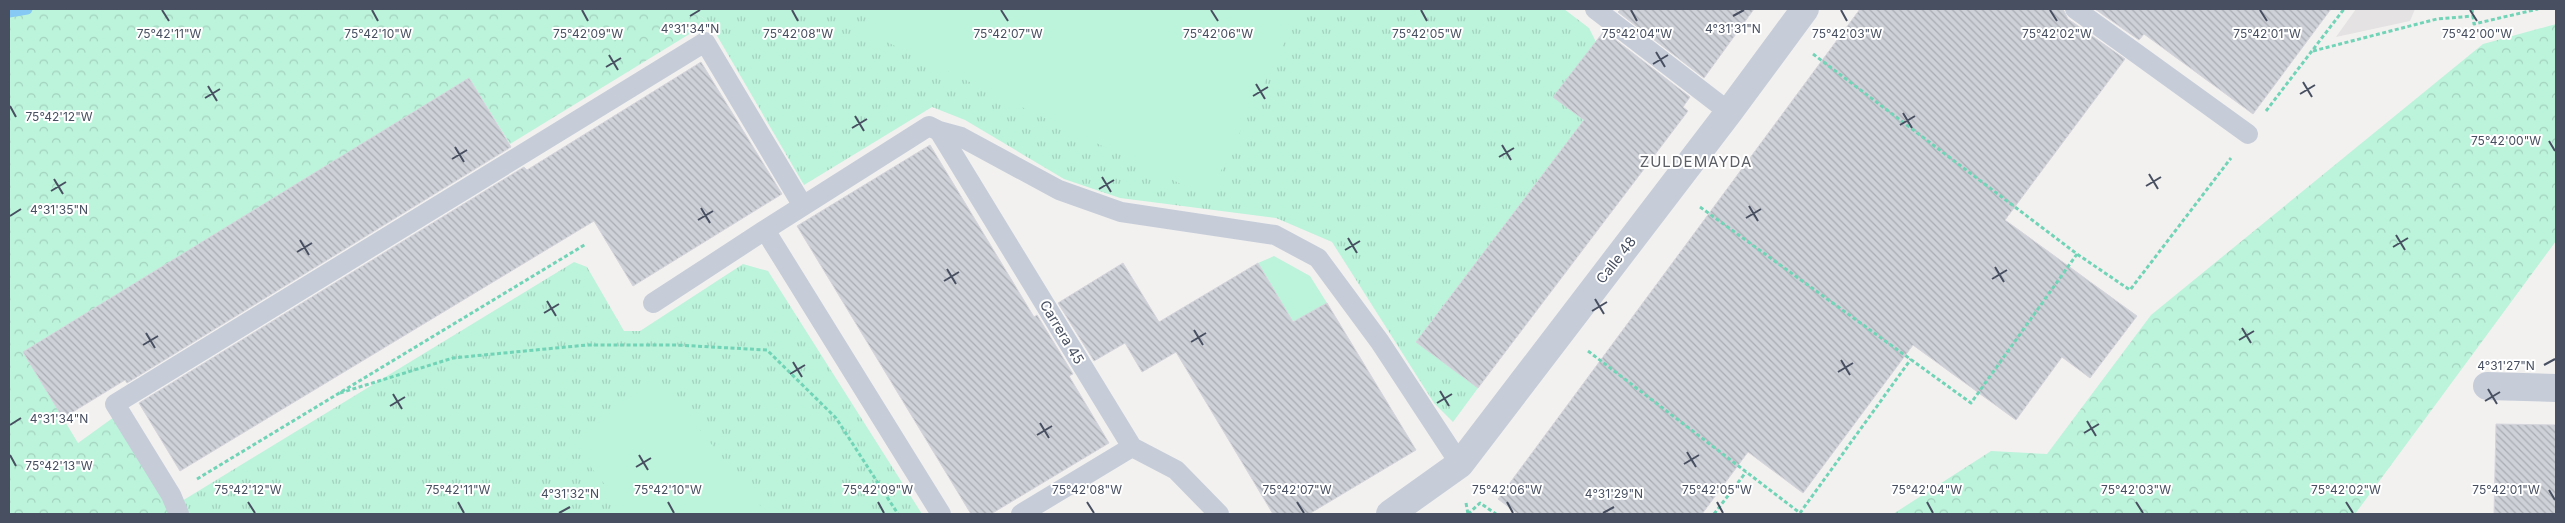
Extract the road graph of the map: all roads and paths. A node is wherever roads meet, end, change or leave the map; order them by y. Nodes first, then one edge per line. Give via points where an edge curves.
1 (1595, 9) edge
2 (1805, 9) edge
3 (2075, 9) edge
4 (2344, 9) edge
5 (2472, 9) edge
6 (2538, 9) edge
7 (2473, 16) junction
8 (1787, 34) junction
9 (2311, 51) junction
10 (1729, 112) junction
11 (934, 129) junction
12 (2248, 134) junction
13 (1672, 187) junction
14 (803, 206) junction
15 (765, 230) junction
16 (586, 244) dead end
17 (2077, 254) junction
18 (653, 303) dead end
19 (1562, 331) junction
20 (1911, 360) junction
21 (2486, 386) dead end
22 (2556, 388) edge
23 (340, 393) junction
24 (1132, 447) junction
25 (1460, 464) junction
26 (1746, 472) junction
27 (171, 495) junction
28 (179, 514) edge
29 (898, 514) edge
30 (941, 514) edge
31 (1022, 514) edge
32 (1219, 514) edge
33 (1390, 514) edge
34 (1468, 514) edge
35 (1496, 514) edge
36 (1714, 514) edge

1 - 10 lane
2 - 8 street, Calle 48
3 - 12 lane
4 - 9 path
5 - 7 path
6 - 7 path via 2474,24
7 - 9 path via 2437,19
8 - 10 street, Calle 48
8 - 17 path
9 - 12 path
10 - 13 street, Calle 48
11 - 14 lane
11 - 24 lane, Carrera 45
11 - 25 lane via 960,138 1059,190 1121,212 1275,235 1318,258 1380,342
12 - 17 path via 2130,290
13 - 19 street, Calle 48
13 - 20 path
14 - 15 lane
14 - 27 lane via 705,42 115,404
15 - 18 lane
15 - 30 lane
16 - 23 path
17 - 20 path via 1971,402
19 - 25 street, Calle 48
19 - 26 path
20 - 26 path via 1800,513
21 - 22 street
23 - 27 path
23 - 29 path via 453,358 587,345 767,350 836,418
24 - 31 lane
24 - 32 lane via 1176,470
25 - 33 street, Calle 48
26 - 36 path
27 - 28 lane
34 - 35 path via 1480,503

